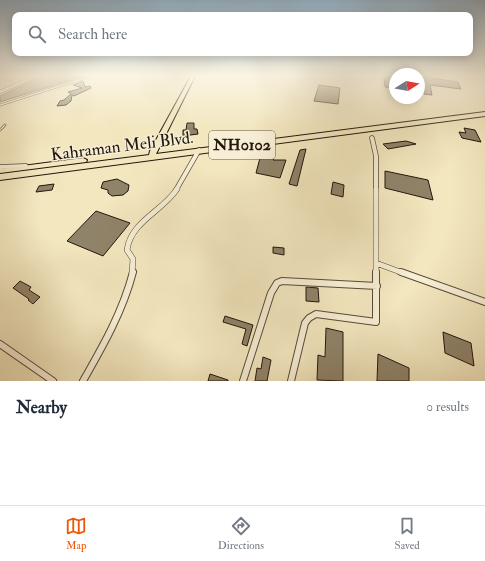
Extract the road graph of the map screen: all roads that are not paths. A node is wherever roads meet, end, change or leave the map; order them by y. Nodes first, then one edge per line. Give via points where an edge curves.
1 (38, 94) edge
2 (184, 94) edge
3 (0, 105) edge
4 (485, 109) edge
5 (485, 114) edge
6 (0, 125) edge
7 (0, 130) edge
8 (372, 138) dead end
9 (199, 150) junction
10 (152, 153) junction
11 (38, 166) junction
12 (0, 167) edge
13 (0, 171) edge
14 (0, 177) edge
15 (376, 263) junction
16 (377, 286) junction
17 (485, 302) edge
18 (0, 344) edge
19 (53, 381) edge
20 (83, 381) edge
21 (244, 381) edge
22 (291, 381) edge

1 - 3 lane
2 - 10 highway
4 - 10 highway, Kahraman Meli Blvd. / NH0102
5 - 9 highway, Kahraman Meli Blvd. / NH0102
6 - 7 lane via 5,125
8 - 15 street via 376,156
9 - 10 highway, Kahraman Meli Blvd. / NH0102
9 - 20 street via 171,198 150,214 128,243 127,250 133,258 134,267 127,292
10 - 11 highway, Kahraman Meli Blvd. / NH0102
10 - 14 highway, Kahraman Meli Blvd. / NH0102
11 - 12 street
11 - 13 highway, Kahraman Meli Blvd. / NH0102
15 - 16 street
15 - 17 street
16 - 21 street via 277,282 271,293
16 - 22 street via 376,322 316,314 309,318 305,323
18 - 19 street

